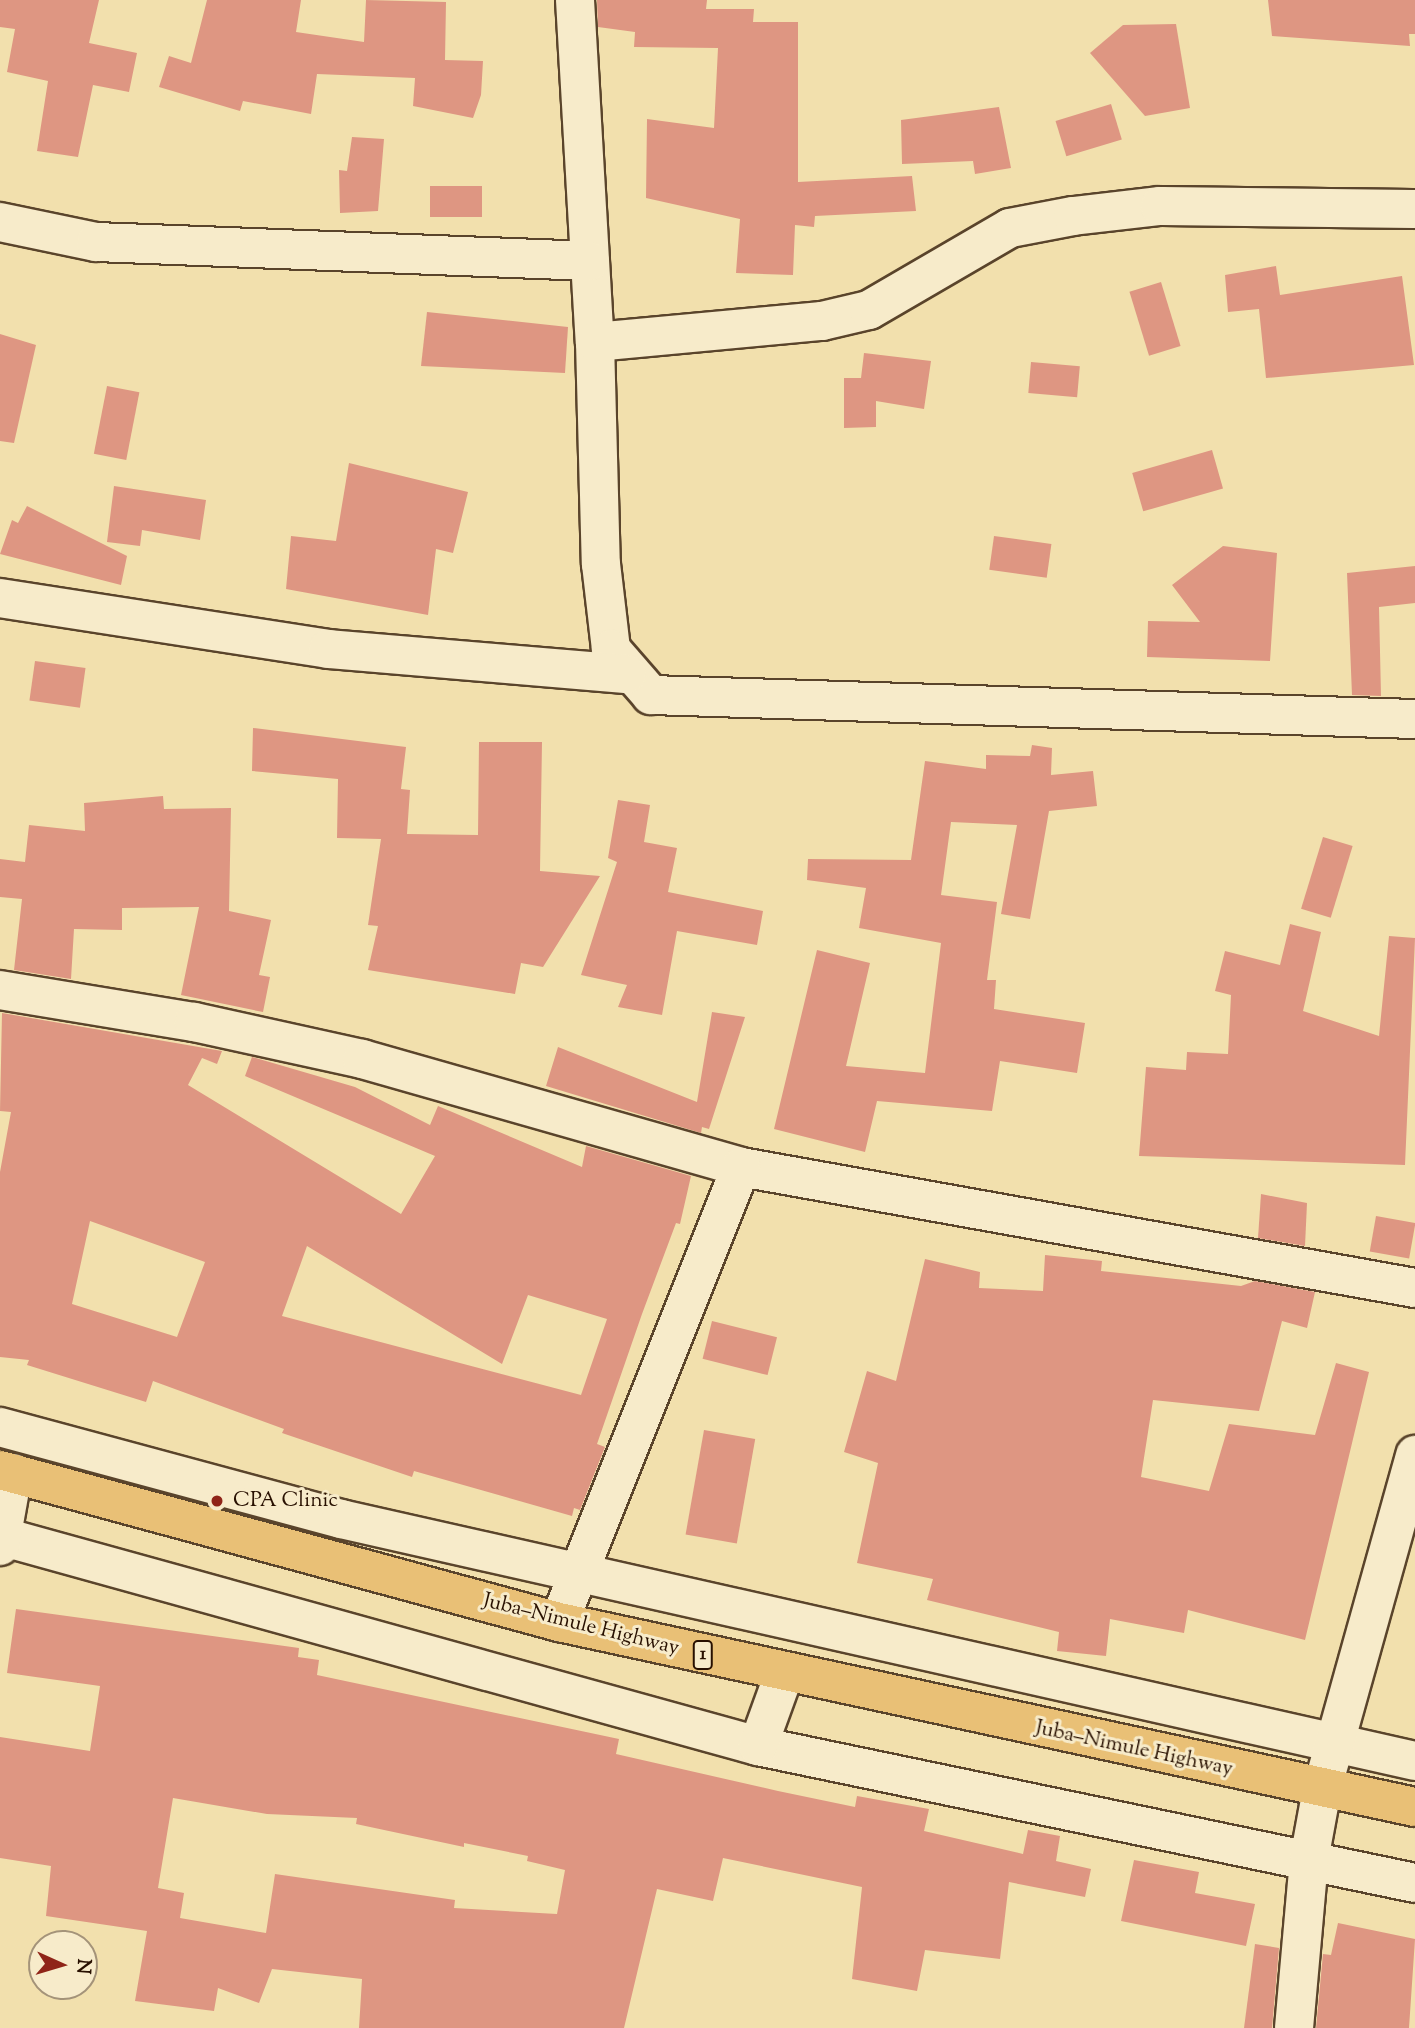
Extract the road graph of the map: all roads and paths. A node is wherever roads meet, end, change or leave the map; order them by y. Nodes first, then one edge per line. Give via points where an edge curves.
1 (575, 0) edge
2 (1415, 209) edge
3 (0, 222) edge
4 (590, 261) junction
5 (595, 342) junction
6 (0, 598) edge
7 (627, 674) junction
8 (1415, 719) edge
9 (0, 990) edge
10 (741, 1167) junction
11 (1415, 1288) edge
12 (0, 1427) edge
13 (1415, 1455) edge
14 (6, 1471) edge
15 (1, 1539) edge
16 (581, 1569) junction
17 (559, 1622) junction
18 (784, 1674) junction
19 (1334, 1744) junction
20 (758, 1746) junction
21 (1415, 1761) edge
22 (1322, 1789) junction
23 (1415, 1807) edge
24 (1309, 1860) junction
25 (1415, 1883) edge
26 (1294, 2028) edge

1 - 4 street
2 - 5 street via 1160,206 1073,216 1010,228 869,310 822,321
3 - 4 street via 96,242
4 - 5 street
5 - 7 street via 601,564 611,649
6 - 7 street via 328,649
7 - 8 street via 652,695 705,701
9 - 10 street via 194,1022 362,1059
10 - 11 street
10 - 16 street
12 - 16 street via 341,1519
13 - 19 street
14 - 15 street
14 - 17 main road, Juba–Nimule Highway / 1
15 - 20 street
16 - 17 street
16 - 19 street
17 - 18 main road, Juba–Nimule Highway / 1
18 - 20 street
18 - 22 main road, Juba–Nimule Highway / 1
19 - 21 street
19 - 22 street
20 - 24 street
22 - 23 main road, Juba–Nimule Highway / 1
22 - 24 street
24 - 25 street
24 - 26 street

